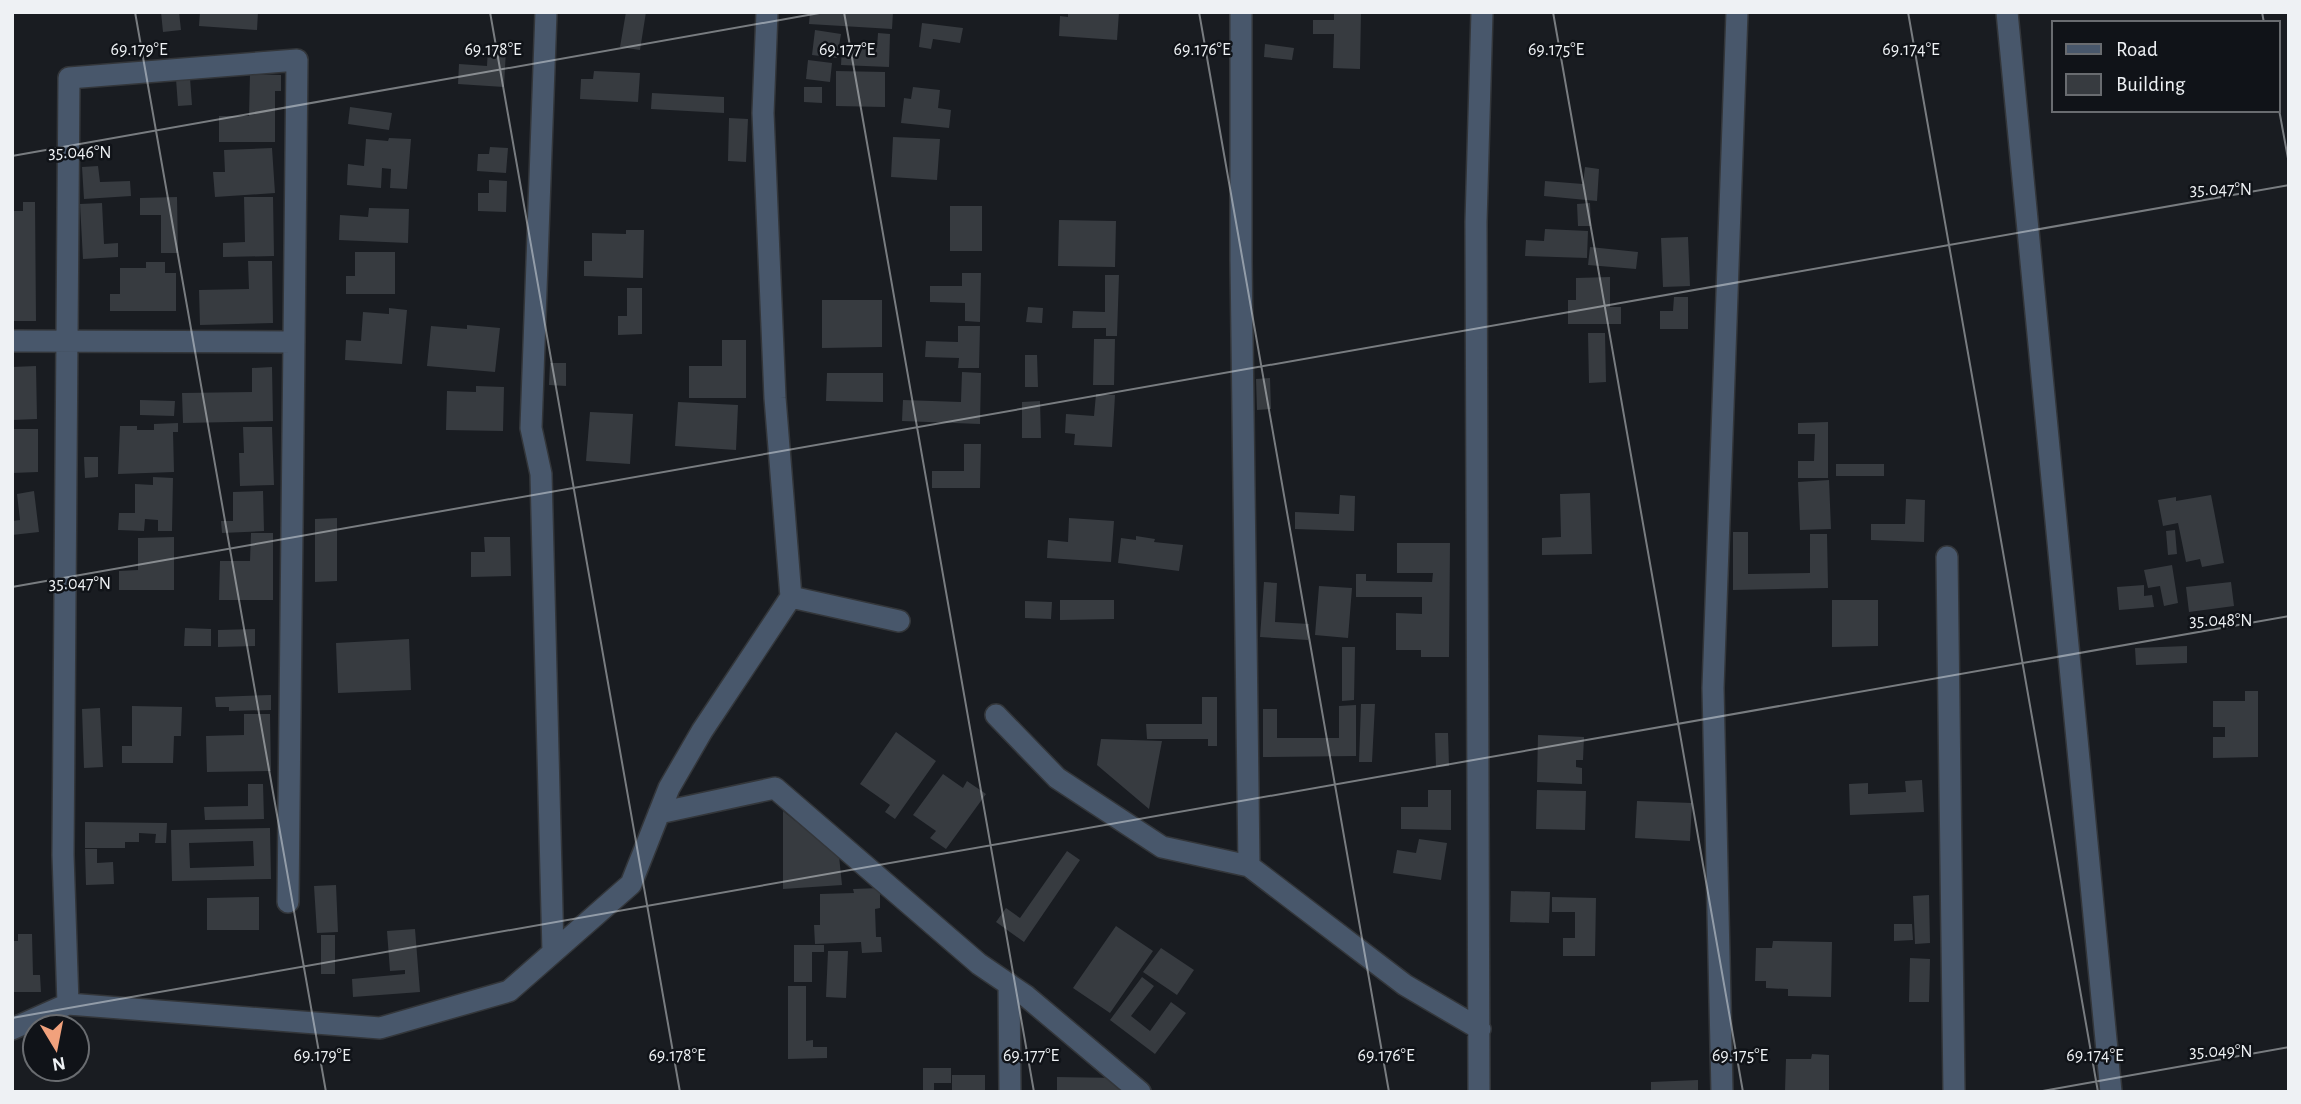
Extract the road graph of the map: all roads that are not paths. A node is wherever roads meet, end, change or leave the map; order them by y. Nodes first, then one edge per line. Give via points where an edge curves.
1 (546, 12) edge
2 (767, 12) edge
3 (1241, 12) edge
4 (1482, 12) edge
5 (1737, 12) edge
6 (2007, 12) edge
7 (12, 341) edge
8 (67, 341) junction
9 (294, 342) junction
10 (1947, 557) dead end
11 (791, 597) junction
12 (899, 621) dead end
13 (996, 715) dead end
14 (659, 813) junction
15 (1249, 866) junction
16 (288, 902) dead end
17 (553, 952) junction
18 (1009, 984) junction
19 (68, 1003) junction
20 (12, 1029) edge
21 (1480, 1029) junction
22 (1010, 1092) edge
23 (1140, 1092) edge
24 (1479, 1092) edge
25 (1721, 1092) edge
26 (1954, 1092) edge
27 (2111, 1092) edge

1 - 17 street via 531,428 541,474
2 - 11 street via 763,127 775,398
3 - 15 street
4 - 21 street via 1476,222
5 - 25 street via 1713,688
6 - 27 street
7 - 8 street
8 - 9 street
8 - 9 street via 69,78 298,60
8 - 19 street via 63,855
9 - 16 street
10 - 26 street
11 - 12 street
11 - 14 street via 702,730
13 - 15 street via 1057,778 1162,847
14 - 17 street via 631,884
14 - 18 street via 775,788 979,964
15 - 21 street via 1405,985
17 - 19 street via 509,991 380,1028
18 - 22 street
18 - 23 street
19 - 20 street
21 - 24 street

